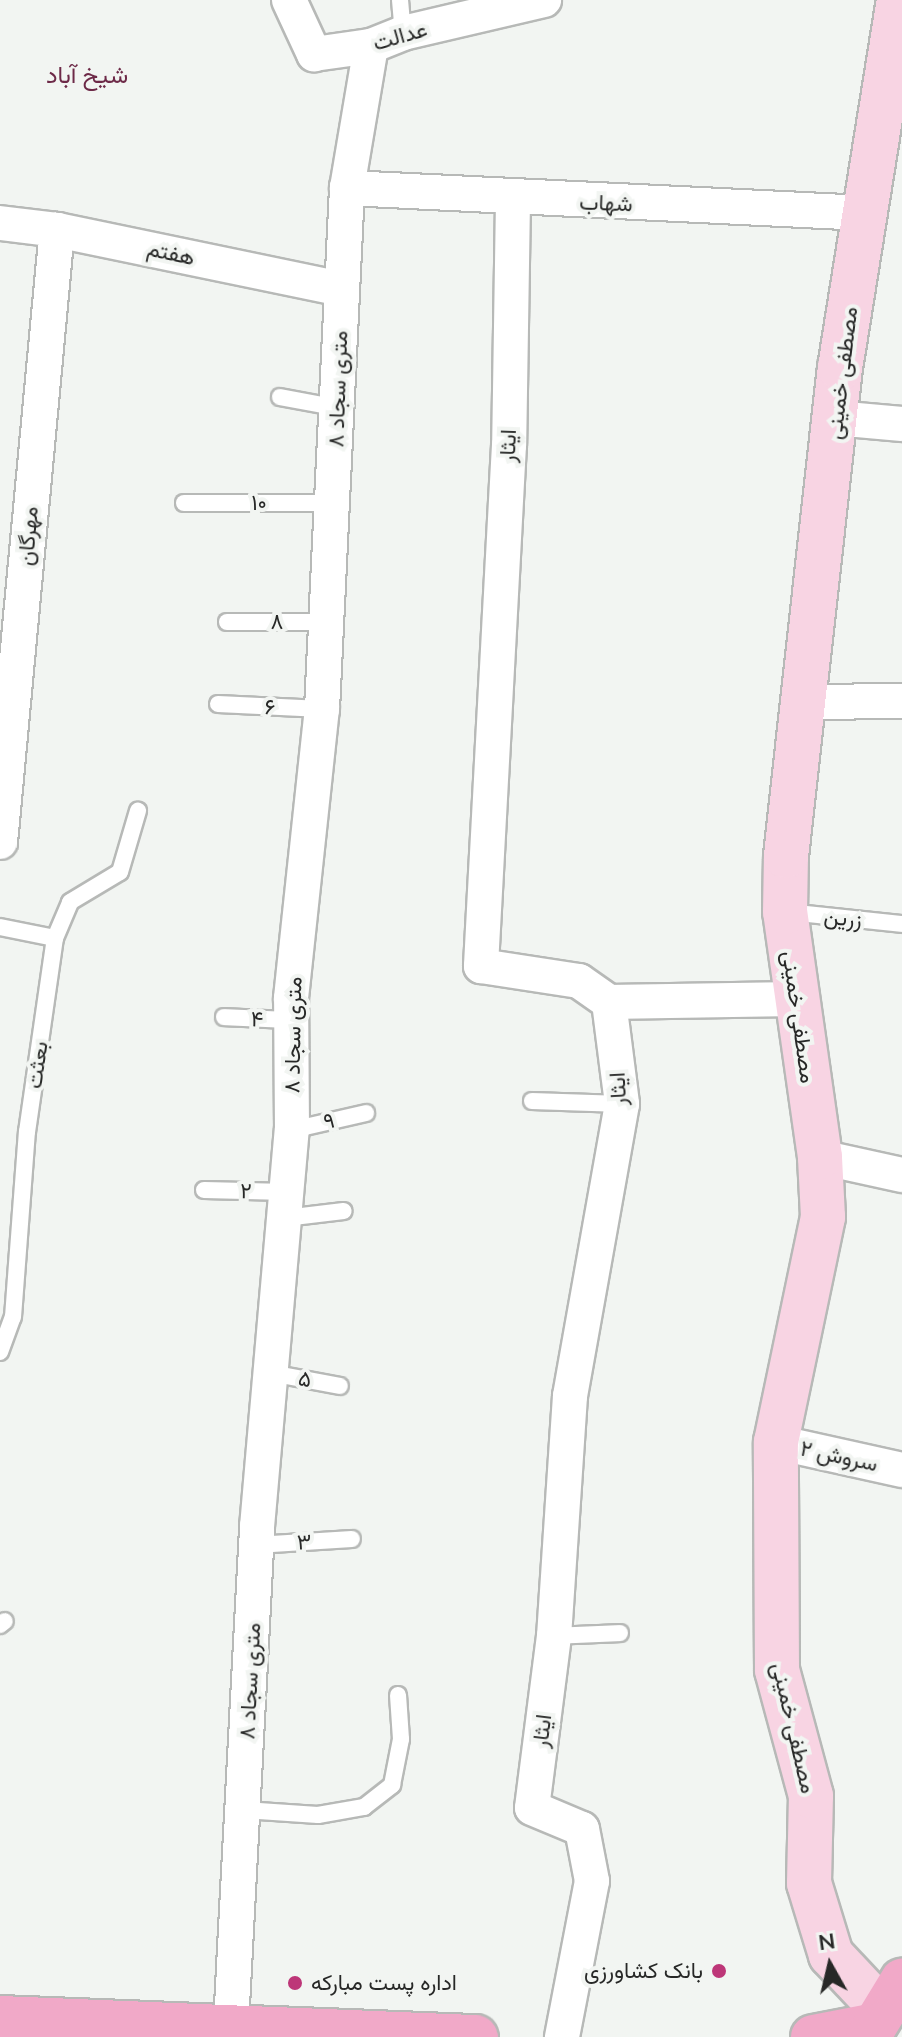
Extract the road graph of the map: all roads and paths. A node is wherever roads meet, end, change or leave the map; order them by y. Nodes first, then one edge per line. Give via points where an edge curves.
1 (289, 0) edge
2 (544, 0) edge
3 (899, 0) edge
4 (475, 9) edge
5 (402, 16) edge
6 (371, 46) junction
7 (887, 162) edge
8 (347, 188) junction
9 (513, 200) junction
10 (865, 213) junction
11 (0, 223) edge
12 (57, 230) junction
13 (341, 289) junction
14 (280, 397) dead end
15 (339, 408) junction
16 (835, 418) junction
17 (902, 424) edge
18 (184, 503) dead end
19 (333, 503) junction
20 (227, 622) dead end
21 (327, 622) junction
22 (902, 701) edge
23 (807, 702) junction
24 (218, 704) dead end
25 (322, 709) junction
26 (138, 811) dead end
27 (0, 842) edge
28 (785, 912) junction
29 (902, 924) edge
30 (0, 927) edge
31 (55, 938) junction
32 (794, 999) junction
33 (609, 1002) junction
34 (224, 1017) dead end
35 (291, 1020) junction
36 (532, 1101) dead end
37 (622, 1104) junction
38 (366, 1113) dead end
39 (292, 1130) junction
40 (820, 1157) junction
41 (902, 1175) edge
42 (204, 1190) dead end
43 (286, 1205) junction
44 (344, 1211) dead end
45 (0, 1352) edge
46 (271, 1373) junction
47 (340, 1386) dead end
48 (776, 1442) junction
49 (902, 1470) edge
50 (352, 1539) dead end
51 (256, 1545) junction
52 (620, 1633) dead end
53 (554, 1636) junction
54 (398, 1695) dead end
55 (244, 1810) junction
56 (880, 2013) edge
57 (0, 2018) edge
58 (231, 2025) junction
59 (476, 2037) edge
60 (562, 2037) edge
61 (813, 2037) edge

1 - 6 street, عدالت via 314,54
2 - 4 street, عدالت
3 - 7 street, مصطفی خمینی
4 - 5 street, عدالت
5 - 6 street, عدالت
6 - 8 street, ۸ متری سجاد
7 - 10 street, مصطفی خمینی
8 - 9 street, شهاب
8 - 13 street, ۸ متری سجاد
9 - 10 street, شهاب
9 - 33 street, ایثار via 509,445 481,966 579,981
10 - 16 street, مصطفی خمینی
11 - 12 street, هفتم
12 - 13 street, هفتم
12 - 27 street, مهرگان
13 - 15 street, ۸ متری سجاد
14 - 15 lane
15 - 19 street, ۸ متری سجاد
16 - 17 street
16 - 23 street, مصطفی خمینی
18 - 19 lane, ۱۰
19 - 21 street, ۸ متری سجاد
20 - 21 lane, ۸
21 - 25 street, ۸ متری سجاد
22 - 23 street
23 - 28 street, مصطفی خمینی via 786,856
24 - 25 lane, ۶
25 - 35 street, ۸ متری سجاد
26 - 31 lane, بعثت via 120,872 70,902
28 - 29 lane, زرین
28 - 32 street, مصطفی خمینی
30 - 31 lane
31 - 45 lane, بعثت via 27,1132 13,1317
32 - 33 street
32 - 40 street, مصطفی خمینی
33 - 37 street, ایثار
34 - 35 lane, ۴
35 - 39 street, ۸ متری سجاد
36 - 37 lane
37 - 53 street, ایثار via 570,1396
38 - 39 lane, ۹
39 - 43 street, ۸ متری سجاد
40 - 41 street
40 - 48 street, مصطفی خمینی via 823,1217
42 - 43 lane, ۲
43 - 44 lane, ۲
43 - 46 street, ۸ متری سجاد
46 - 47 lane, ۵
46 - 51 street, ۸ متری سجاد
48 - 49 street, سروش ۲
48 - 56 street, مصطفی خمینی via 777,1670 811,1796 809,1883 831,1955
50 - 51 lane, ۳
51 - 55 street, ۸ متری سجاد
52 - 53 lane
53 - 60 street, ایثار via 532,1808 582,1829 592,1881
54 - 55 lane via 401,1739 392,1785 364,1807 318,1815
55 - 58 street, ۸ متری سجاد
56 - 61 main road
57 - 58 main road
58 - 59 main road

